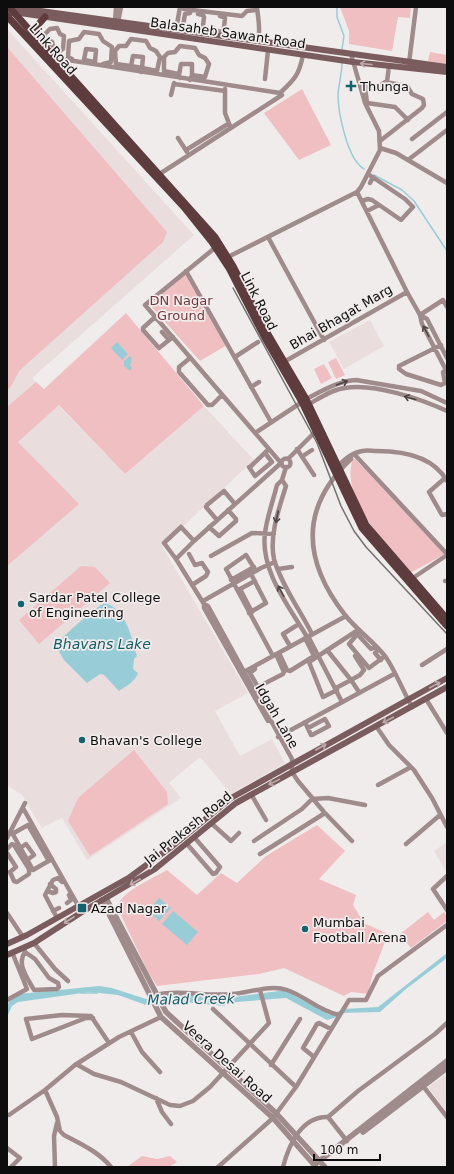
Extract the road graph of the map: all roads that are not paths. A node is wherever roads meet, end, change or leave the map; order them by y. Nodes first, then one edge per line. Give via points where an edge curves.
1 (116, 7) edge
2 (121, 7) edge
3 (416, 7) edge
4 (28, 8) edge
5 (182, 8) edge
6 (257, 8) edge
7 (9, 10) edge
8 (208, 15) dead end
9 (45, 18) junction
10 (120, 24) junction
11 (180, 29) junction
12 (204, 31) junction
13 (223, 34) junction
14 (37, 37) junction
15 (258, 41) junction
16 (52, 42) junction
17 (45, 48) junction
18 (268, 50) junction
19 (351, 54) junction
20 (303, 55) junction
21 (51, 60) junction
22 (84, 62) junction
23 (353, 62) junction
24 (409, 62) junction
25 (94, 63) junction
26 (389, 66) junction
27 (447, 67) edge
28 (131, 68) junction
29 (141, 70) junction
30 (447, 72) edge
31 (178, 77) junction
32 (191, 77) junction
33 (265, 79) dead end
34 (386, 82) junction
35 (214, 83) junction
36 (174, 84) junction
37 (226, 85) junction
38 (360, 85) junction
39 (365, 86) junction
40 (213, 89) junction
41 (225, 91) junction
42 (280, 93) junction
43 (171, 95) dead end
44 (366, 103) junction
45 (447, 112) edge
46 (408, 120) junction
47 (228, 124) junction
48 (223, 128) junction
49 (232, 129) junction
50 (447, 130) edge
51 (226, 133) junction
52 (178, 138) dead end
53 (412, 139) dead end
54 (380, 141) junction
55 (380, 148) junction
56 (186, 150) junction
57 (189, 156) junction
58 (408, 160) junction
59 (368, 174) junction
60 (157, 176) junction
61 (373, 177) junction
62 (446, 182) edge
63 (370, 183) dead end
64 (357, 192) junction
65 (362, 201) junction
66 (379, 205) junction
67 (367, 211) junction
68 (206, 230) junction
69 (268, 237) junction
70 (216, 247) junction
71 (226, 258) junction
72 (186, 272) junction
73 (407, 292) junction
74 (447, 307) edge
75 (420, 315) junction
76 (155, 317) junction
77 (162, 332) dead end
78 (170, 337) junction
79 (324, 340) junction
80 (258, 342) dead end
81 (441, 345) junction
82 (435, 348) junction
83 (235, 357) junction
84 (190, 358) junction
85 (447, 358) edge
86 (282, 363) junction
87 (447, 371) edge
88 (260, 382) dead end
89 (251, 387) junction
90 (222, 395) junction
91 (306, 402) junction
92 (447, 403) edge
93 (447, 411) edge
94 (271, 422) junction
95 (318, 429) junction
96 (255, 433) junction
97 (297, 449) junction
98 (312, 450) dead end
99 (267, 451) junction
100 (353, 455) junction
101 (303, 456) junction
102 (288, 459) junction
103 (281, 463) junction
104 (286, 467) junction
105 (337, 469) junction
106 (314, 475) dead end
107 (446, 479) edge
108 (282, 480) junction
109 (234, 503) junction
110 (227, 509) junction
111 (221, 513) dead end
112 (447, 514) edge
113 (216, 519) junction
114 (209, 527) junction
115 (265, 533) junction
116 (436, 533) dead end
117 (274, 534) junction
118 (432, 538) junction
119 (194, 541) junction
120 (189, 554) dead end
121 (447, 554) edge
122 (211, 556) dead end
123 (176, 559) junction
124 (276, 562) junction
125 (267, 565) junction
126 (292, 567) dead end
127 (255, 569) junction
128 (278, 569) junction
129 (251, 574) junction
130 (410, 580) junction
131 (255, 581) junction
132 (232, 582) junction
133 (192, 585) junction
134 (204, 602) junction
135 (296, 604) junction
136 (290, 607) junction
137 (251, 612) junction
138 (346, 616) junction
139 (303, 618) junction
140 (447, 619) edge
141 (298, 622) junction
142 (447, 626) edge
143 (360, 631) junction
144 (308, 636) junction
145 (343, 640) junction
146 (290, 646) junction
147 (447, 649) edge
148 (327, 650) junction
149 (380, 654) junction
150 (320, 655) junction
151 (276, 656) junction
152 (422, 665) dead end
153 (256, 668) dead end
154 (243, 673) junction
155 (394, 674) junction
156 (250, 677) junction
157 (447, 678) edge
158 (351, 680) junction
159 (447, 688) edge
160 (336, 689) junction
161 (255, 691) junction
162 (359, 692) junction
163 (408, 699) junction
164 (426, 699) junction
165 (342, 702) junction
166 (412, 707) junction
167 (305, 722) junction
168 (376, 726) junction
169 (308, 728) dead end
170 (447, 733) edge
171 (278, 737) junction
172 (293, 763) junction
173 (411, 767) junction
174 (292, 773) junction
175 (378, 785) dead end
176 (251, 794) junction
177 (312, 799) junction
178 (25, 802) dead end
179 (365, 805) dead end
180 (23, 808) junction
181 (325, 813) junction
182 (440, 815) junction
183 (266, 820) dead end
184 (211, 823) junction
185 (30, 824) junction
186 (447, 827) edge
187 (11, 833) junction
188 (239, 833) dead end
189 (194, 837) junction
190 (7, 838) edge
191 (352, 841) dead end
192 (254, 842) dead end
193 (187, 844) junction
194 (406, 844) dead end
195 (201, 845) junction
196 (20, 848) junction
197 (7, 849) edge
198 (194, 851) junction
199 (7, 853) edge
200 (260, 854) dead end
201 (27, 860) junction
202 (50, 860) junction
203 (7, 867) edge
204 (10, 872) junction
205 (447, 876) edge
206 (50, 884) junction
207 (47, 891) junction
208 (70, 894) junction
209 (104, 899) junction
210 (68, 903) dead end
211 (59, 908) dead end
212 (80, 909) junction
213 (447, 910) edge
214 (53, 911) junction
215 (7, 913) edge
216 (57, 918) junction
217 (447, 925) edge
218 (23, 937) junction
219 (34, 942) junction
220 (7, 944) edge
221 (25, 949) junction
222 (10, 954) edge
223 (68, 981) dead end
224 (262, 991) junction
225 (158, 998) junction
226 (7, 1000) edge
227 (213, 1009) dead end
228 (339, 1015) junction
229 (161, 1017) junction
230 (93, 1018) junction
231 (300, 1019) dead end
232 (447, 1023) edge
233 (331, 1029) junction
234 (131, 1032) junction
235 (110, 1043) junction
236 (250, 1045) junction
237 (314, 1057) junction
238 (447, 1061) edge
239 (76, 1064) junction
240 (271, 1065) junction
241 (228, 1068) junction
242 (447, 1068) edge
243 (160, 1072) dead end
244 (223, 1073) junction
245 (423, 1086) junction
246 (296, 1087) junction
247 (45, 1090) junction
248 (156, 1098) junction
249 (10, 1115) dead end
250 (275, 1116) junction
251 (328, 1117) junction
252 (447, 1117) edge
253 (58, 1123) junction
254 (171, 1124) dead end
255 (295, 1137) junction
256 (347, 1141) junction
257 (7, 1148) edge
258 (322, 1164) edge
259 (315, 1166) edge
260 (11, 1167) edge
261 (55, 1167) edge
262 (111, 1167) edge
263 (219, 1167) edge
264 (283, 1167) edge

1 - 10 street
2 - 10 street
3 - 24 street
4 - 7 main road, Balasaheb Sawant Road
4 - 10 main road, Balasaheb Sawant Road
5 - 6 street via 242,16 247,11
5 - 11 street
6 - 15 street via 261,28
7 - 9 main road, Balasaheb Sawant Road
7 - 14 main road
7 - 21 main road, Link Road
8 - 13 street via 224,17
9 - 10 main road, Balasaheb Sawant Road
9 - 14 main road via 36,27
10 - 11 main road, Balasaheb Sawant Road
10 - 18 main road, Balasaheb Sawant Road
11 - 12 main road, Balasaheb Sawant Road
11 - 12 street via 186,12 203,14
12 - 13 main road, Balasaheb Sawant Road
13 - 15 main road, Balasaheb Sawant Road
14 - 17 main road
15 - 19 main road, Balasaheb Sawant Road
16 - 16 street via 54,49 63,49 64,36 57,28 50,29 44,34 46,40
16 - 17 street
17 - 21 main road
18 - 20 main road, Balasaheb Sawant Road
18 - 33 street
19 - 23 street
19 - 24 main road, Balasaheb Sawant Road
20 - 23 main road, Balasaheb Sawant Road
20 - 42 street via 295,80
21 - 22 street
21 - 60 main road
22 - 25 street
22 - 25 street via 85,50 88,49 96,50
22 - 25 street via 68,56 69,41 79,39 84,32 99,34 113,50 110,64
26 -> 23 main road, Balasaheb Sawant Road
23 - 38 street
24 - 27 main road, Balasaheb Sawant Road
25 - 28 street
26 - 30 main road, Balasaheb Sawant Road
26 - 34 street
28 - 29 street
28 - 29 street via 132,57 143,57
28 - 29 street via 116,64 116,48 126,46 131,39 146,41 160,57 157,70
29 - 31 street
31 - 32 street
31 - 32 street via 181,64 184,63 192,64
31 - 32 street via 163,70 165,55 175,52 180,46 195,48 199,55 208,61 205,77
31 - 36 street
32 - 35 street
34 - 39 street via 379,86
34 - 46 street via 407,86 412,94 423,100 422,108
35 - 37 street
35 - 40 street
36 - 40 street
36 - 43 street
37 - 41 street
37 - 42 street
38 - 39 street
38 - 44 street
39 - 44 street
40 - 41 street
41 - 47 street
42 - 49 street via 281,97
44 - 46 street via 396,107
44 - 54 street via 379,131
45 - 53 street
46 - 54 street
47 - 48 street
47 - 49 street
48 - 51 street
48 - 56 street
49 - 51 street
50 - 58 street
51 - 57 street
52 - 56 street
54 - 55 street
55 - 58 street
55 - 59 street
56 - 57 street
57 - 60 street
58 - 62 street
59 - 61 street
59 - 64 street
60 - 68 main road
61 - 63 street
61 - 66 street via 405,199 412,207 401,220
64 - 65 street
64 - 69 street
65 - 66 street via 368,199
65 - 67 street
66 - 67 street
67 - 73 street
68 - 70 main road
68 - 71 main road
69 - 71 street
69 - 79 street
70 - 71 main road
70 - 72 street
71 - 86 main road
72 - 76 street via 145,305
72 - 83 street
73 - 75 street, Bhai Bhagat Marg
73 - 79 street, Bhai Bhagat Marg
74 - 75 street via 443,300
75 - 81 street, Bhai Bhagat Marg via 428,319
82 -> 75 street
76 - 78 street
76 - 78 street via 143,330 159,348
77 - 78 street
78 - 84 street
79 - 86 street, Bhai Bhagat Marg
80 - 83 street
81 - 82 street
81 - 85 street, Bhai Bhagat Marg
82 - 87 street
82 - 87 street via 400,366 399,369 406,374 441,385 445,383 443,372
83 - 89 street
84 - 90 street
84 - 90 street via 179,372 208,405 212,405
86 - 91 main road
88 - 89 street
89 - 94 street
90 - 96 street
91 -> 92 street via 329,388 356,380 421,391
93 -> 91 street via 431,403 379,389 345,388
91 - 94 street
91 - 95 main road
94 - 96 street
95 - 97 street
95 - 105 main road
96 - 99 street
97 - 101 street
97 - 102 street
98 - 101 street
99 - 99 street via 249,468 255,476 272,462
99 - 103 street
100 - 105 street via 348,456
100 - 107 street via 362,451 393,450 411,454 428,461
100 - 118 street
101 - 106 street
102 - 103 street via 283,459
102 - 104 street via 290,464
103 - 104 street
103 - 109 street
104 - 108 street
105 - 130 main road via 362,528
105 - 138 street via 314,513 312,541 316,566
107 - 112 street via 429,492 442,515
108 - 115 street via 277,485
108 -> 117 street via 286,486
109 - 110 street
109 - 113 street via 224,491 212,500 206,507
110 - 113 street
110 - 114 street via 236,522 219,536
111 - 113 street
113 - 114 street
114 - 119 street
115 - 117 street
115 - 122 street via 252,533
115 - 125 street
116 - 118 street
117 - 124 street
118 - 121 street
119 - 123 street
119 - 123 street, Idgah Lane via 181,527 164,543
120 - 133 street via 195,565 202,563 208,572
121 - 130 street
123 - 133 street, Idgah Lane
124 - 125 street
124 - 128 street
125 - 127 street
136 -> 125 street
126 - 128 street
127 - 129 street
127 - 132 street
127 - 132 street via 249,557 245,555 226,568
128 - 135 street
129 - 131 street
129 - 132 street
130 - 140 main road
130 - 142 main road
131 - 137 street via 266,603
131 - 137 street via 240,589
132 - 134 street
132 - 137 street
133 - 134 street, Idgah Lane
134 - 154 street, Idgah Lane via 204,608 216,624
135 - 136 street
135 - 139 street
136 - 141 street
137 - 151 street
138 - 143 street
138 - 144 street
139 - 141 street
139 - 144 street
141 - 144 street
141 - 146 street via 283,634
143 - 145 street
143 - 149 street via 365,640
143 - 149 street via 349,645 369,668
144 - 146 street
144 - 150 street
144 - 151 street via 314,656 290,671
145 - 148 street
145 - 158 street via 364,670
146 - 151 street
147 - 152 street
148 - 150 street
148 - 158 street
149 - 155 street
150 - 160 street
150 - 160 street via 309,664 322,695 325,697
151 - 154 street
151 - 161 street via 283,674
153 - 156 street via 251,671
154 - 156 street, Idgah Lane
154 - 161 street, Idgah Lane
155 - 162 street
155 - 163 street
156 - 161 street, Idgah Lane
163 -> 157 main road, Jai Prakash Road
158 - 160 street
158 - 162 street
159 - 164 main road, Jai Prakash Road
160 - 165 street
161 - 171 street, Idgah Lane
162 - 165 street
163 - 166 street
172 -> 163 main road, Jai Prakash Road
164 - 166 main road, Jai Prakash Road
164 - 170 street
165 - 167 street
166 -> 168 main road, Jai Prakash Road
167 - 169 street
167 - 171 street
168 - 173 street via 389,745
168 - 174 main road, Jai Prakash Road
171 - 172 street, Idgah Lane
172 - 174 street
172 - 212 main road, Jai Prakash Road via 231,798 149,864
173 - 175 street
173 - 182 street
174 -> 176 main road, Jai Prakash Road
174 - 177 street
176 - 183 street
176 - 184 main road, Jai Prakash Road
177 - 179 street via 328,798
177 - 181 street
177 - 192 street via 302,809
178 - 180 street
180 - 185 street
180 - 187 street
181 - 191 street
181 - 200 street
182 - 186 street
182 - 194 street
184 - 188 street via 231,841
184 - 189 main road, Jai Prakash Road
185 - 187 street
185 - 202 street
187 - 190 street
187 - 196 street
189 - 193 main road, Jai Prakash Road
189 - 195 street
193 - 198 street
193 -> 209 main road, Jai Prakash Road via 155,869
195 - 198 street
195 - 198 street via 220,867 216,873 213,874
196 - 201 street
196 - 201 street via 27,844 34,855
197 - 204 street via 14,845 30,871 17,882
199 - 204 street via 16,867
201 - 202 street via 33,870
202 - 208 street
203 - 204 street
205 - 213 street via 433,889
206 - 207 street
206 - 207 street via 56,892
206 - 208 street via 56,878 60,878
207 - 214 street via 46,898
208 - 210 street via 72,900
208 - 212 street
209 - 212 main road, Jai Prakash Road
209 - 225 street
209 - 229 street, Veera Desai Road
211 - 214 street
212 - 216 main road, Jai Prakash Road
212 -> 219 main road, Jai Prakash Road
214 - 216 street
215 - 218 street
216 - 218 main road, Jai Prakash Road
217 - 228 street via 378,976 366,1000 349,1000
218 - 220 main road, Jai Prakash Road
219 - 221 main road, Jai Prakash Road
219 - 223 street
221 - 221 street via 48,977 58,983 59,987 34,990 20,963
221 - 222 main road, Jai Prakash Road
222 - 226 street via 27,989
224 - 225 street via 192,995 168,992
224 - 228 street via 280,988 288,990 318,1008
224 - 236 street via 269,1023
225 - 241 street via 166,1012
227 - 236 street
228 - 233 street
229 - 234 street
229 - 244 street, Veera Desai Road
230 - 230 street via 62,1015 26,1019 32,1039 86,1018
230 - 235 street
231 - 240 street
232 - 251 street
233 - 237 street
233 - 237 street via 317,1024 303,1049
234 - 235 street
234 - 243 street via 142,1052
235 - 239 street
236 - 240 street
236 - 241 street
237 - 246 street
238 - 256 street
239 - 247 street
239 - 248 street via 94,1074 121,1082
240 - 246 street
241 - 244 street
241 - 250 street
242 - 245 street
244 - 248 street via 196,1099 180,1106 170,1105
244 - 250 street, Veera Desai Road
245 - 252 street
245 - 258 street
246 - 250 street
247 - 249 street
247 - 253 street
248 - 254 street
250 - 255 street, Veera Desai Road
250 - 263 street
251 - 255 street via 312,1120
251 - 256 street
253 - 261 street via 54,1136
253 - 262 street via 64,1135 103,1157
255 - 258 street
255 - 259 street, Veera Desai Road
255 - 264 street
256 - 258 street
257 - 260 street via 20,1158
258 - 259 street

